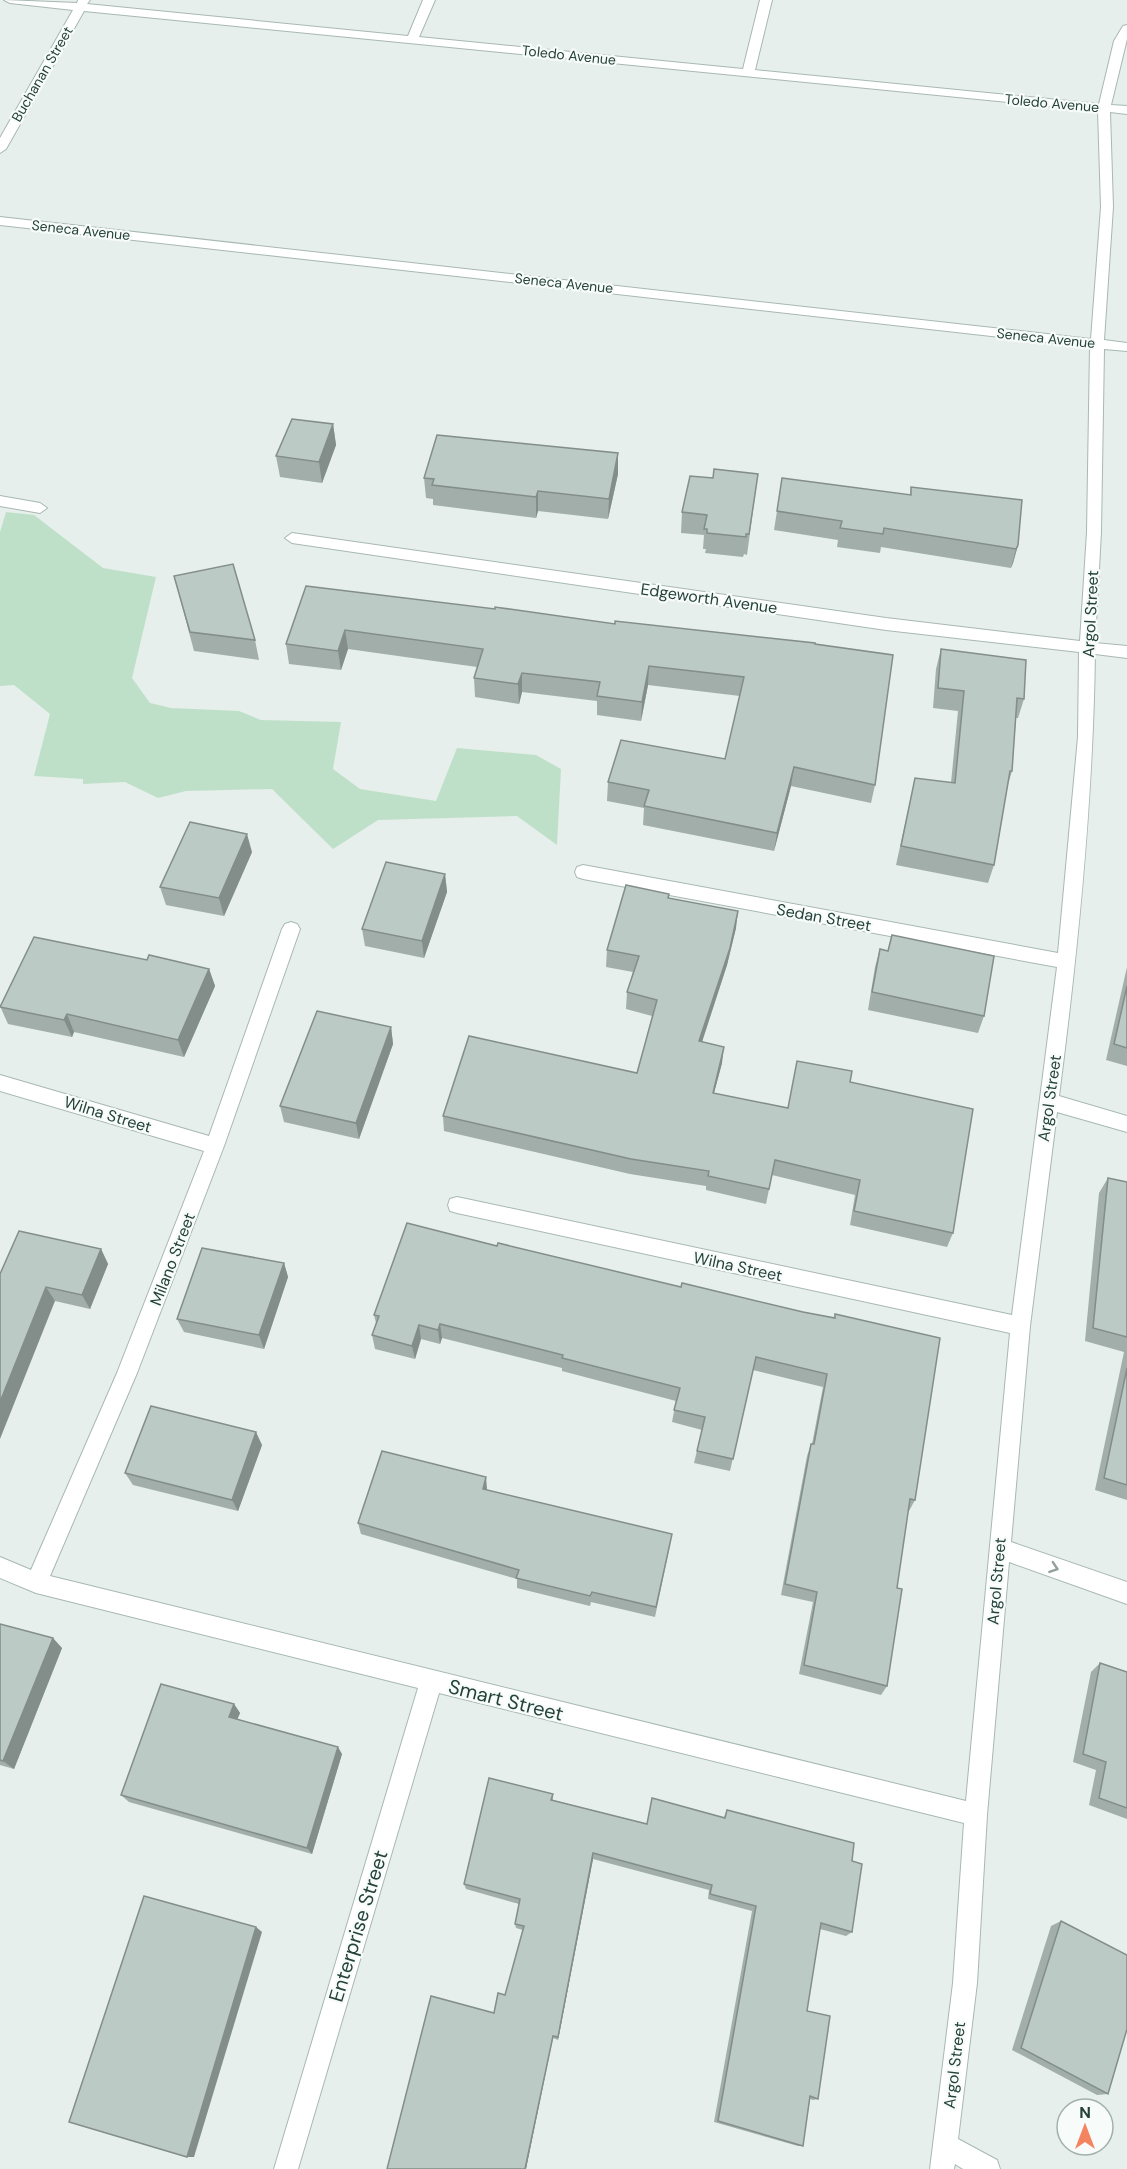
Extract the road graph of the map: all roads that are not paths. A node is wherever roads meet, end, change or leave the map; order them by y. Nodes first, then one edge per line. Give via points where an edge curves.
1 (10, 0) edge
2 (429, 0) edge
3 (766, 0) edge
4 (82, 4) edge
5 (1127, 28) edge
6 (412, 39) junction
7 (748, 74) junction
8 (1104, 108) junction
9 (1127, 110) edge
10 (0, 149) edge
11 (0, 221) edge
12 (1097, 344) junction
13 (1127, 347) edge
14 (0, 501) edge
15 (40, 508) dead end
16 (292, 538) dead end
17 (1088, 647) junction
18 (1127, 652) edge
19 (583, 872) dead end
20 (291, 929) dead end
21 (1064, 961) junction
22 (0, 1083) edge
23 (1048, 1101) junction
24 (1127, 1124) edge
25 (215, 1146) junction
26 (456, 1205) dead end
27 (1020, 1326) junction
28 (999, 1548) junction
29 (0, 1567) edge
30 (36, 1583) junction
31 (1127, 1593) edge
32 (431, 1682) junction
33 (976, 1815) junction
34 (944, 2145) junction
35 (286, 2169) edge
36 (942, 2169) edge
37 (988, 2169) edge

1 - 4 street, Toledo Avenue
2 - 6 street
3 - 7 street
4 - 6 street, Toledo Avenue
4 - 10 street, Buchanan Street
5 - 8 street, Argol Street via 1120,41
6 - 7 street, Toledo Avenue
7 - 8 street, Toledo Avenue
8 - 9 street, Toledo Avenue
8 - 12 street, Argol Street via 1107,207
11 - 12 street, Seneca Avenue
12 - 13 street, Seneca Avenue
12 - 17 street, Argol Street
14 - 15 street
16 - 17 street, Edgeworth Avenue via 886,624
17 - 18 street, Edgeworth Avenue
17 - 21 street, Argol Street via 1079,830
19 - 21 street, Sedan Street
20 - 25 street, Milano Street
21 - 23 street, Argol Street
22 - 25 street, Wilna Street
23 - 24 street
23 - 27 street, Argol Street
25 - 30 street, Milano Street via 127,1373
26 - 27 street, Wilna Street
27 - 28 street, Argol Street
28 -> 31 street
28 - 33 street, Argol Street
29 - 30 street, Smart Street
30 - 32 street, Smart Street
32 - 33 street, Smart Street
32 - 35 street, Enterprise Street
33 - 34 street, Argol Street via 965,1983
34 - 36 street, Argol Street
34 - 37 street

